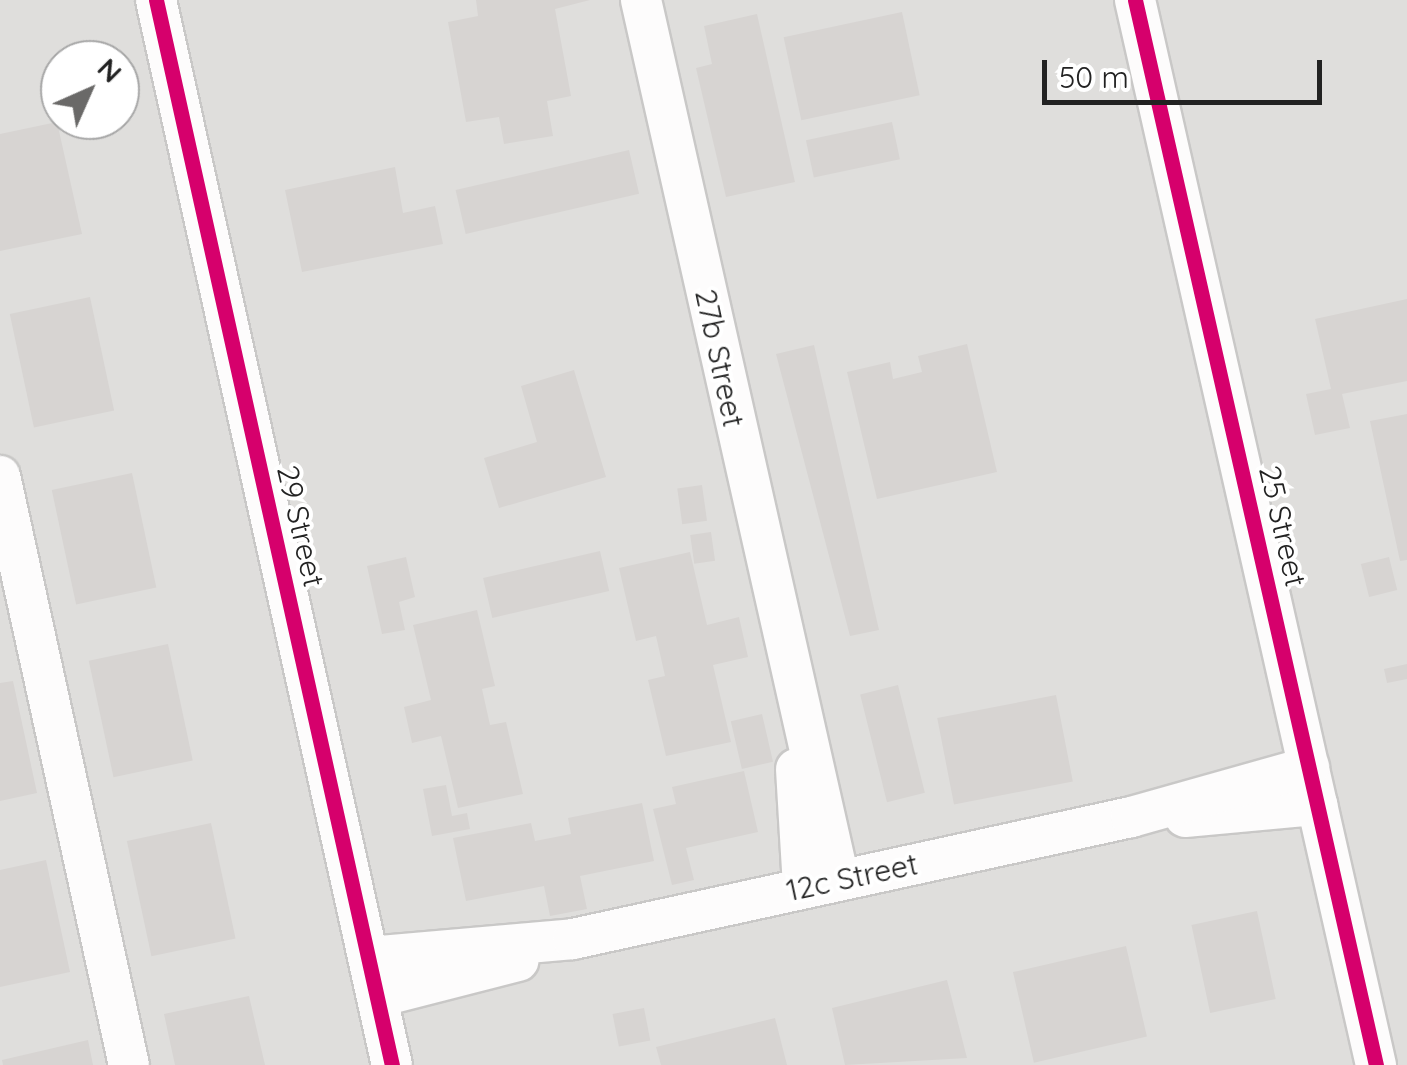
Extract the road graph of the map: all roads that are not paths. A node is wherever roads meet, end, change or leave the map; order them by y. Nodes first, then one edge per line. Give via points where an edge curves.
1 (156, 0) edge
2 (642, 0) edge
3 (1135, 0) edge
4 (0, 476) edge
5 (1313, 786) junction
6 (821, 883) junction
7 (573, 939) junction
8 (369, 957) junction
9 (378, 997) junction
10 (129, 1065) edge
11 (392, 1065) edge
12 (1376, 1065) edge

1 - 8 street, 29 Street
2 - 6 street, 27b Street via 799,715
3 - 5 street, 25 Street
4 - 10 street
5 - 6 street, 12c Street
5 - 12 street, 25 Street
6 - 7 street, 12c Street
7 - 8 street, 12c Street
7 - 9 street, 12c Street
8 - 9 street, 29 Street
9 - 11 street, 29 Street

